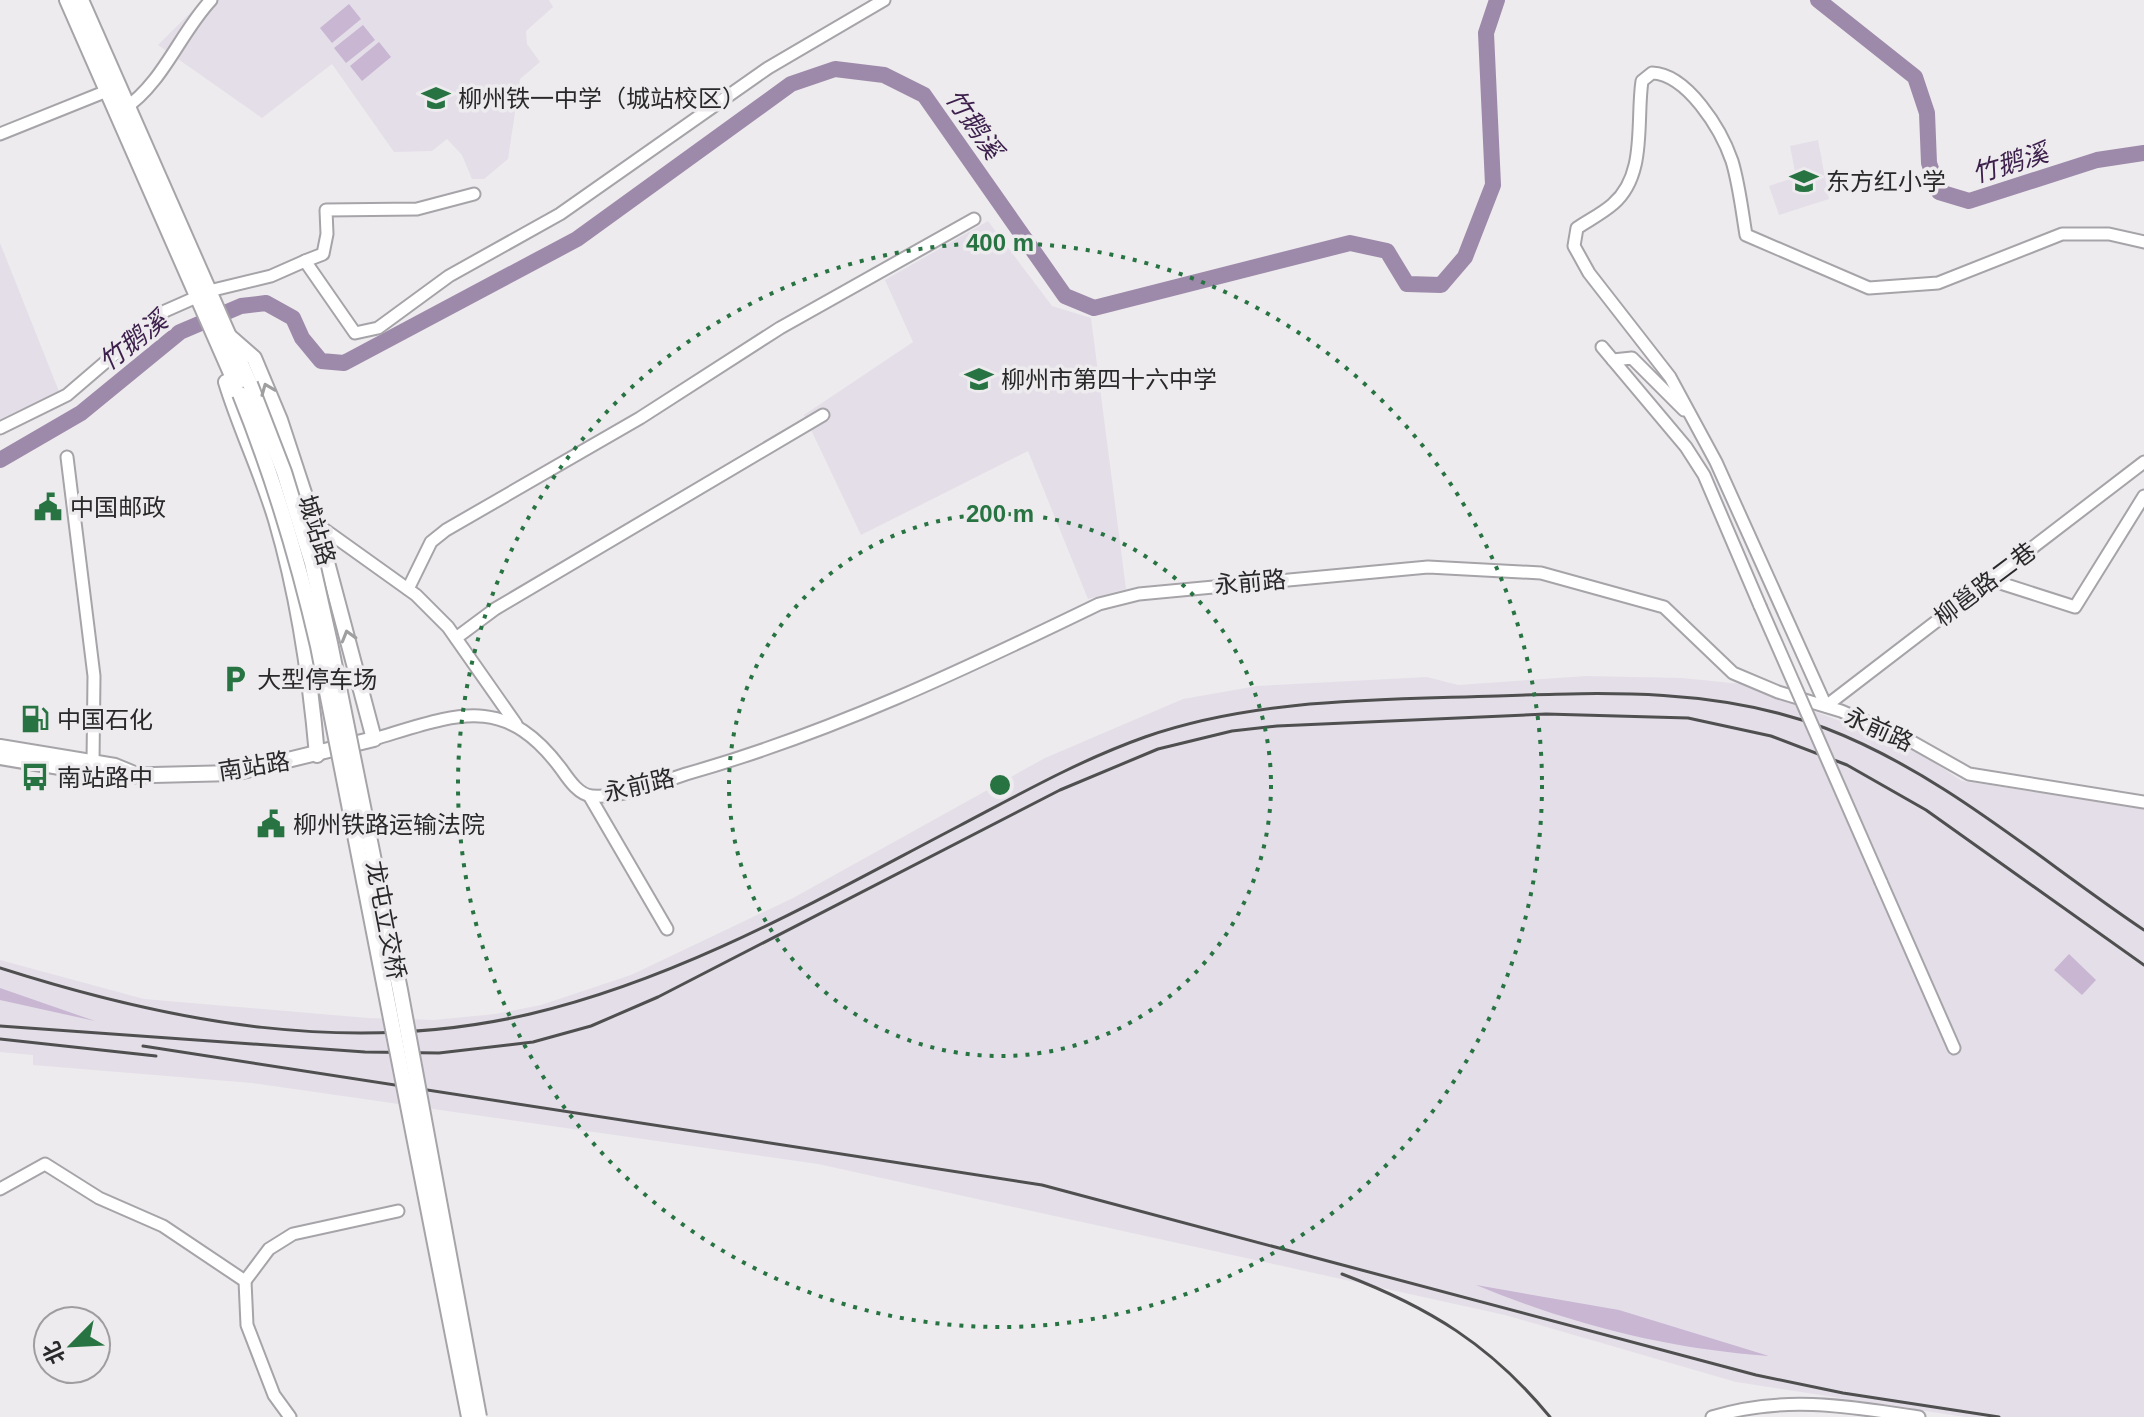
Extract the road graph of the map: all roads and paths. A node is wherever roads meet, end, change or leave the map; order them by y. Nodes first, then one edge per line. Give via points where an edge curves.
1 (67, 0) edge
2 (81, 0) edge
3 (211, 0) edge
4 (884, 0) edge
5 (107, 91) junction
6 (122, 110) junction
7 (0, 134) edge
8 (474, 194) dead end
9 (974, 219) dead end
10 (2144, 242) edge
11 (305, 261) junction
12 (206, 297) junction
13 (223, 337) junction
14 (1602, 347) dead end
15 (1613, 360) junction
16 (245, 389) junction
17 (823, 415) dead end
18 (1693, 419) junction
19 (0, 428) edge
20 (67, 457) dead end
21 (2144, 462) edge
22 (2144, 496) edge
23 (314, 522) junction
24 (1991, 580) junction
25 (408, 589) junction
26 (456, 638) junction
27 (1826, 706) junction
28 (517, 725) junction
29 (374, 739) junction
30 (0, 747) edge
31 (317, 755) junction
32 (0, 757) edge
33 (93, 762) junction
34 (132, 773) junction
35 (590, 797) junction
36 (2144, 802) edge
37 (667, 929) dead end
38 (1954, 1048) dead end
39 (0, 1189) edge
40 (398, 1211) dead end
41 (245, 1281) junction
42 (290, 1417) edge
43 (469, 1417) edge
44 (479, 1417) edge
45 (1712, 1417) edge
46 (1919, 1417) edge

1 - 5 main road, 城站路
2 - 6 main road, 城站路
3 - 6 street via 173,56
4 - 11 street via 768,68 560,214 449,276 378,328 355,333
5 - 6 main road, 城站路
5 - 7 street
6 - 12 main road, 城站路
8 - 11 street via 417,209 326,210 323,254
9 - 25 street via 780,328 640,418 446,530 431,542
10 - 18 street via 2109,234 2062,234 1938,283 1869,288 1746,235 1732,159 1701,106 1678,80 1652,73 1642,81 1631,181 1615,203 1577,228 1574,246 1670,377
11 - 12 street
12 - 13 main road, 城站路
12 - 19 street via 165,311 67,395
13 - 16 main road, 城站路
23 -> 13 main road, 城站路 via 254,358
13 - 31 main road, 城站路 via 226,384 265,484 290,570 308,662
14 - 15 street
15 - 18 street via 1632,358
15 - 38 street, bridge via 1704,475
16 - 43 main road, 龙屯立交桥, bridge via 318,646
16 - 44 main road, 龙屯立交桥, bridge via 284,472 321,603
17 - 26 street via 495,609
18 - 27 street
20 - 33 street via 94,676
21 - 24 street, 柳邕路二巷
22 - 24 street via 2075,607
23 - 25 street
29 -> 23 main road, 城站路
24 - 27 street, 柳邕路二巷
25 - 26 street
26 - 28 street
27 - 35 street, 永前路 via 1733,673 1664,607 1541,573 1428,567 1139,594 1099,604 856,717 750,756 618,794
27 - 36 street, 永前路 via 1907,739 1969,774
28 - 29 street, 永前路 via 489,714 462,715
28 - 35 street, 永前路 via 547,750 574,787
29 - 31 main road, 南站路
30 - 33 main road, 南站路
31 - 34 main road, 南站路 via 234,773
32 - 34 main road, 南站路 via 113,776
33 - 34 main road, 南站路
35 - 37 street
39 - 41 street via 45,1164 99,1198 163,1226
40 - 41 street via 293,1234 269,1249
41 - 42 street via 247,1325 274,1395
45 - 46 street via 1773,1403 1829,1403

